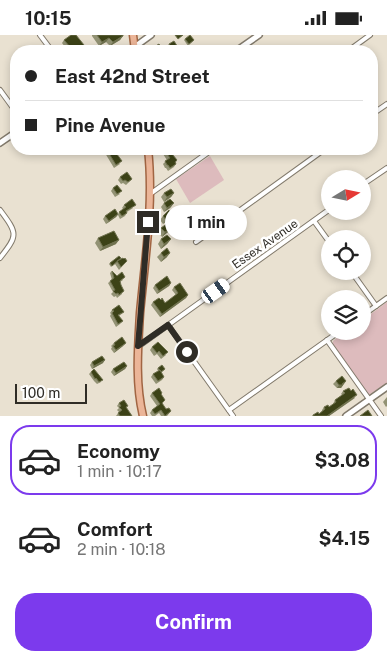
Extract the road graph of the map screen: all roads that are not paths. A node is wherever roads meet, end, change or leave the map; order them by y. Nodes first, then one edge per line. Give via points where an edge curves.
1 (151, 35) edge
2 (259, 35) edge
3 (370, 35) edge
4 (139, 45) edge
5 (245, 45) edge
6 (356, 45) edge
7 (0, 90) edge
8 (10, 104) edge
9 (148, 155) edge
10 (204, 155) edge
11 (317, 155) edge
12 (387, 168) edge
13 (371, 179) edge
14 (150, 193) junction
15 (0, 210) edge
16 (321, 216) edge
17 (314, 221) junction
18 (321, 231) edge
19 (196, 242) dead end
20 (0, 258) edge
21 (357, 280) edge
22 (387, 298) edge
23 (376, 306) junction
24 (371, 310) edge
25 (168, 325) junction
26 (327, 340) joint
27 (138, 346) junction
28 (387, 387) edge
29 (369, 400) junction
30 (229, 410) junction
31 (143, 416) edge
32 (233, 416) edge
33 (346, 416) edge
34 (381, 416) edge

1 - 4 street
2 - 5 street
3 - 6 street
7 - 8 street
9 - 14 main road
10 - 14 street
11 - 19 street
12 - 13 street
14 - 27 main road
15 - 20 street via 12,226 13,233 12,242
16 - 17 street, Essex Avenue
17 - 18 street
17 - 25 street, Essex Avenue
21 - 23 street
22 - 23 street
23 - 24 street
25 - 27 street, Essex Avenue
25 - 30 street
26 - 29 street
26 - 30 street
27 - 31 main road via 138,384
28 - 29 street
29 - 33 street
29 - 34 street
30 - 32 street

